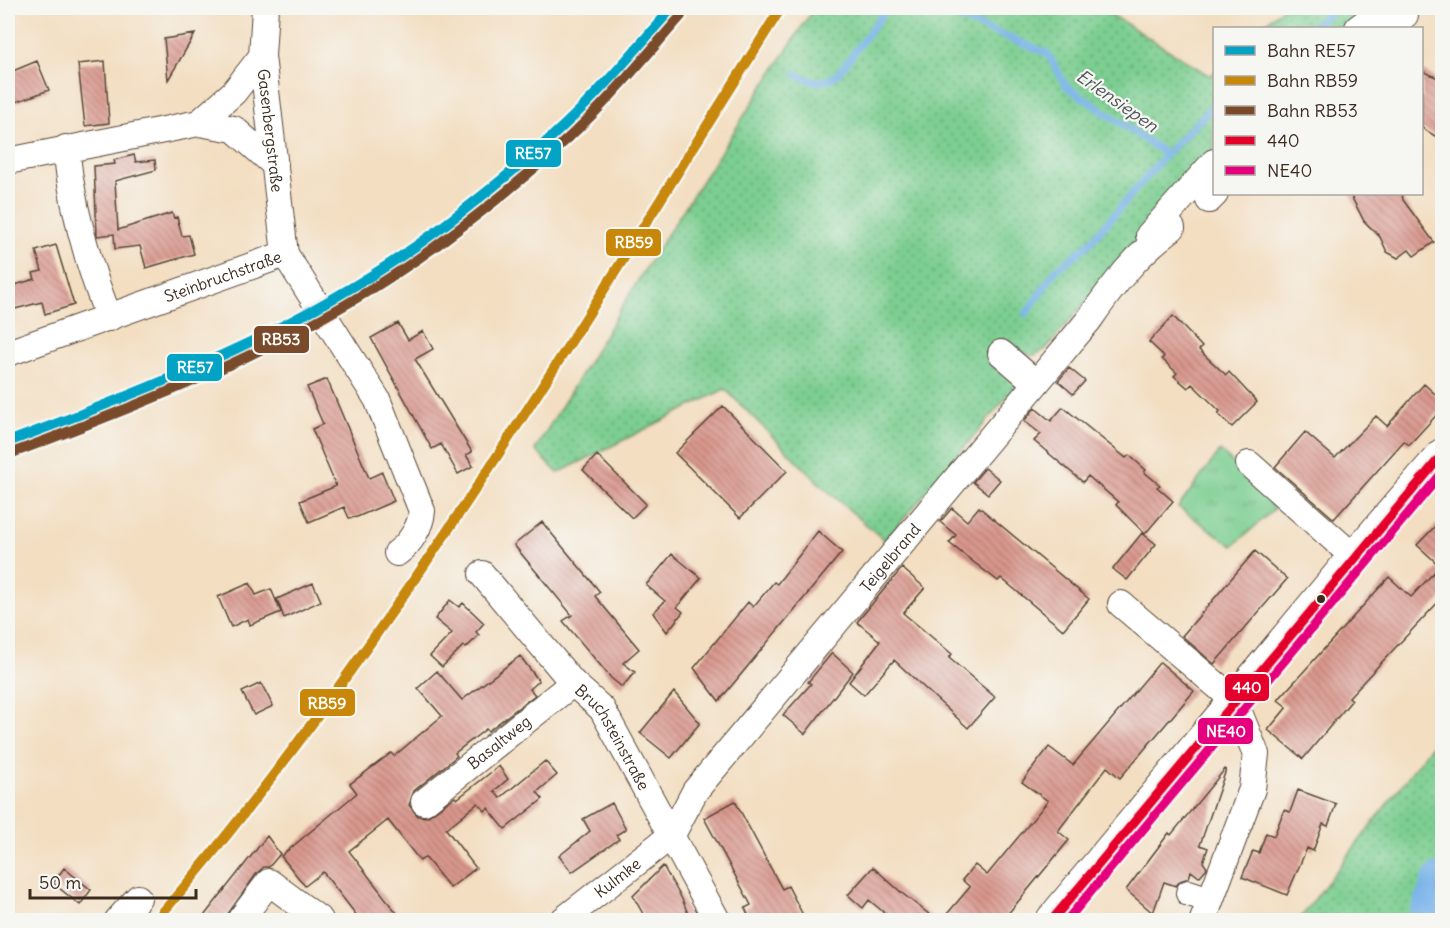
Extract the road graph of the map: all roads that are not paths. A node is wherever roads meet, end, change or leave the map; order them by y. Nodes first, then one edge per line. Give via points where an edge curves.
1 (265, 8) edge
2 (1393, 17) edge
3 (1361, 27) edge
4 (262, 56) junction
5 (199, 123) junction
6 (66, 148) junction
7 (8, 161) edge
8 (1213, 164) edge
9 (275, 165) junction
10 (1172, 228) dead end
11 (285, 254) junction
12 (1132, 262) junction
13 (109, 318) junction
14 (8, 353) edge
15 (1001, 353) dead end
16 (1036, 383) junction
17 (1443, 455) edge
18 (1249, 464) dead end
19 (397, 553) dead end
20 (1353, 557) junction
21 (482, 574) dead end
22 (1121, 604) dead end
23 (573, 683) junction
24 (1234, 700) junction
25 (424, 802) dead end
26 (672, 835) junction
27 (138, 898) dead end
28 (1201, 904) edge
29 (118, 921) edge
30 (240, 921) edge
31 (320, 921) edge
32 (563, 921) edge
33 (717, 921) edge
34 (1052, 921) edge

1 - 4 street, Gasenbergstraße
2 - 3 street
4 - 5 street via 234,92
4 - 9 street, Gasenbergstraße
5 - 6 street
5 - 9 street via 234,129
6 - 7 street
6 - 13 street via 70,194
8 - 12 street via 1139,247
9 - 11 street, Gasenbergstraße
10 - 12 street
11 - 13 street, Steinbruchstraße
11 - 19 street, Steinbruchstraße via 377,399 400,450 422,521
12 - 16 street, Teigelbrand
13 - 14 street, Steinbruchstraße
15 - 16 street
16 - 26 street, Teigelbrand via 695,791
17 - 20 main road
18 - 20 street
20 - 24 main road
21 - 23 street, Bruchsteinstraße
22 - 24 street
23 - 25 street, Basaltweg
23 - 26 street, Bruchsteinstraße via 602,709
24 - 28 street via 1256,754 1252,789
24 - 34 main road
26 - 32 street, Kulmke
26 - 33 street, Bruchsteinstraße
27 - 29 street
30 - 31 street via 269,882

